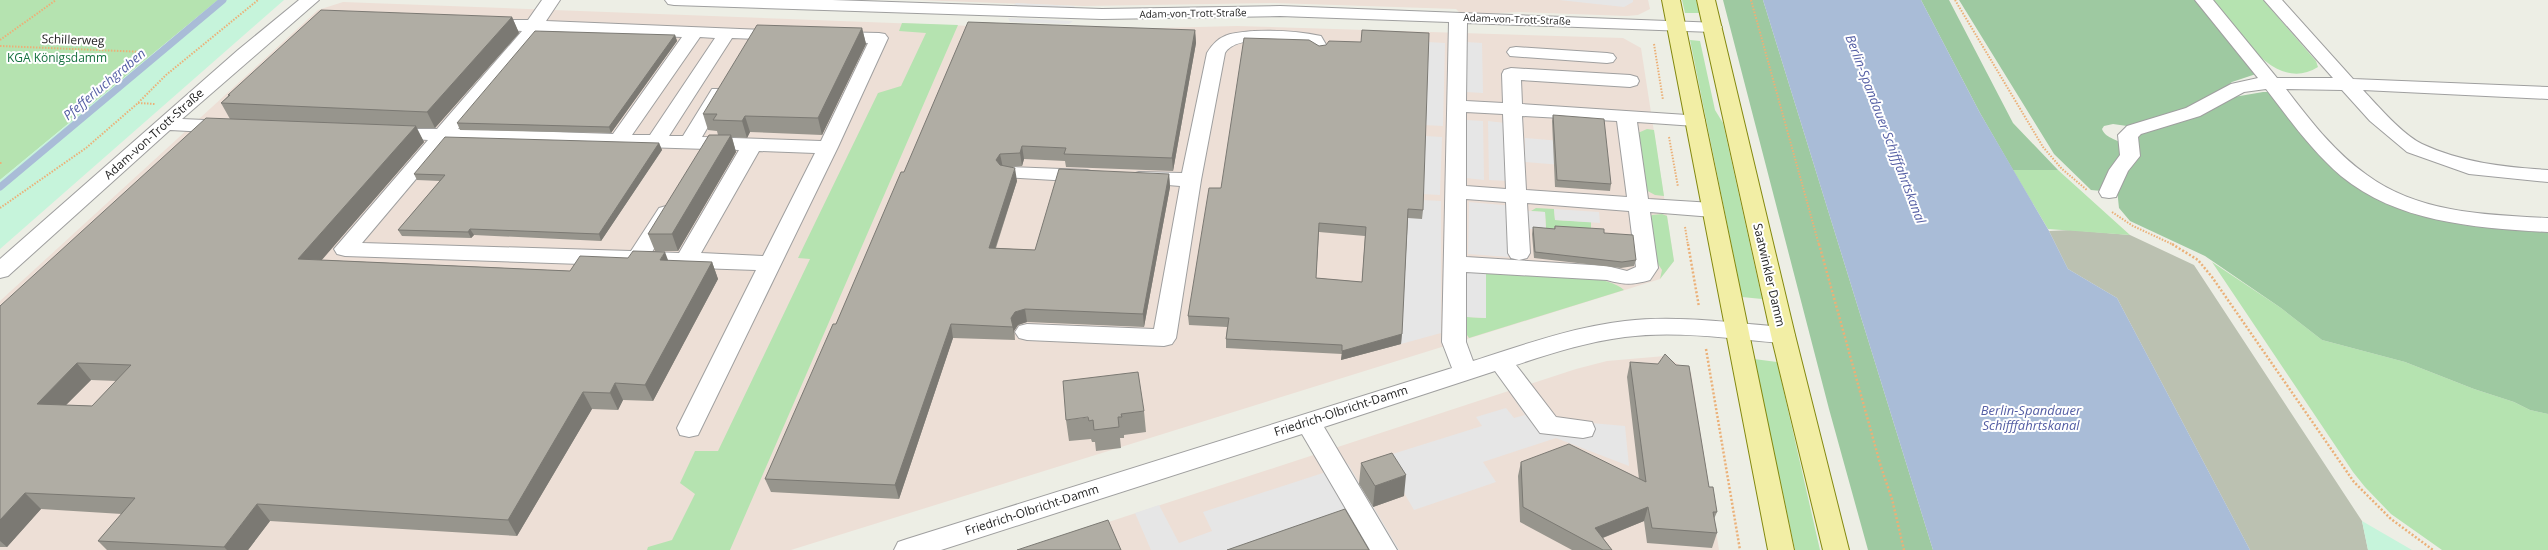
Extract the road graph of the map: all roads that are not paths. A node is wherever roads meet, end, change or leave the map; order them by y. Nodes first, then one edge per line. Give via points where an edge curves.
1 (310, 0) edge
2 (551, 0) edge
3 (674, 0) edge
4 (1671, 0) edge
5 (1706, 0) edge
6 (2204, 0) edge
7 (2273, 0) edge
8 (1215, 13) junction
9 (1458, 17) junction
10 (465, 24) edge
11 (1676, 25) junction
12 (536, 26) junction
13 (1713, 27) junction
14 (694, 33) junction
15 (726, 34) junction
16 (755, 34) junction
17 (1222, 43) junction
18 (1319, 48) edge
19 (1516, 52) dead end
20 (742, 54) edge
21 (1607, 58) dead end
22 (730, 75) edge
23 (1630, 80) dead end
24 (2270, 82) junction
25 (2347, 84) junction
26 (2548, 93) edge
27 (1458, 106) junction
28 (1512, 109) junction
29 (1626, 116) junction
30 (1695, 120) junction
31 (165, 124) junction
32 (247, 127) edge
33 (372, 133) edge
34 (442, 136) junction
35 (618, 141) junction
36 (655, 142) junction
37 (698, 143) junction
38 (752, 145) junction
39 (828, 147) junction
40 (696, 164) edge
41 (1010, 173) edge
42 (2548, 176) edge
43 (1191, 180) junction
44 (1457, 192) junction
45 (1515, 196) junction
46 (675, 198) edge
47 (2103, 198) road end
48 (1639, 204) junction
49 (1713, 210) junction
50 (2548, 225) edge
51 (1518, 253) dead end
52 (637, 258) junction
53 (686, 260) junction
54 (771, 263) junction
55 (1455, 264) junction
56 (0, 271) edge
57 (1027, 332) dead end
58 (1737, 332) junction
59 (1783, 335) junction
60 (1500, 361) junction
61 (1465, 372) junction
62 (1308, 422) junction
63 (689, 428) dead end
64 (1583, 429) dead end
65 (907, 550) edge
66 (1384, 550) edge
67 (1781, 550) edge
68 (1836, 550) edge

1 - 31 street, Adam-von-Trott-Straße via 278,24
2 - 12 street via 538,16
3 - 8 street, Adam-von-Trott-Straße via 1102,14
4 - 11 main road
5 - 13 main road, Saatwinkler Damm
6 - 24 street
7 - 25 street
8 - 9 street, Adam-von-Trott-Straße via 1280,11
8 - 17 street via 1214,30
9 - 11 street, Adam-von-Trott-Straße
9 - 27 street
10 - 12 street
11 - 13 street, Adam-von-Trott-Straße
11 - 30 main road
12 - 14 street
12 - 34 street
13 - 59 main road, Saatwinkler Damm
14 - 15 street
14 - 35 street
15 - 16 street
15 - 36 street
16 - 20 street
16 - 39 street via 879,38
17 - 18 street via 1239,38 1284,36 1315,40
17 - 43 street via 1216,53
19 - 21 street
22 - 37 street
23 - 28 street via 1511,74
24 - 25 street
24 - 47 street via 2238,88 2193,112 2134,130 2128,135 2130,156
24 - 50 street via 2338,162 2381,192 2447,216 2488,222
25 - 26 street
25 - 42 street via 2377,117 2414,148 2469,168
27 - 28 street
27 - 44 street
28 - 29 street
28 - 45 street
29 - 30 street
29 - 48 street
30 - 49 main road
31 - 32 street
31 - 56 street, Adam-von-Trott-Straße
33 - 34 street
34 - 35 street
34 - 52 street via 345,249
35 - 36 street
36 - 37 street
37 - 38 street
37 - 40 street
38 - 39 street
38 - 53 street
39 - 54 street
41 - 43 street
43 - 57 street via 1164,338
44 - 45 street
44 - 55 street
45 - 48 street
45 - 51 street
46 - 52 street
48 - 49 street
48 - 55 street via 1647,268 1642,275 1627,278 1608,273
49 - 58 main road
52 - 53 street
53 - 54 street
54 - 63 street
55 - 61 street via 1454,342
58 - 59 street, Friedrich-Olbricht-Damm
58 - 60 street, Friedrich-Olbricht-Damm via 1683,327 1612,331 1573,338
58 - 67 main road
59 - 68 main road, Saatwinkler Damm
60 - 61 street, Friedrich-Olbricht-Damm
60 - 64 street via 1549,426
61 - 62 street, Friedrich-Olbricht-Damm
62 - 65 street, Friedrich-Olbricht-Damm
62 - 66 street

